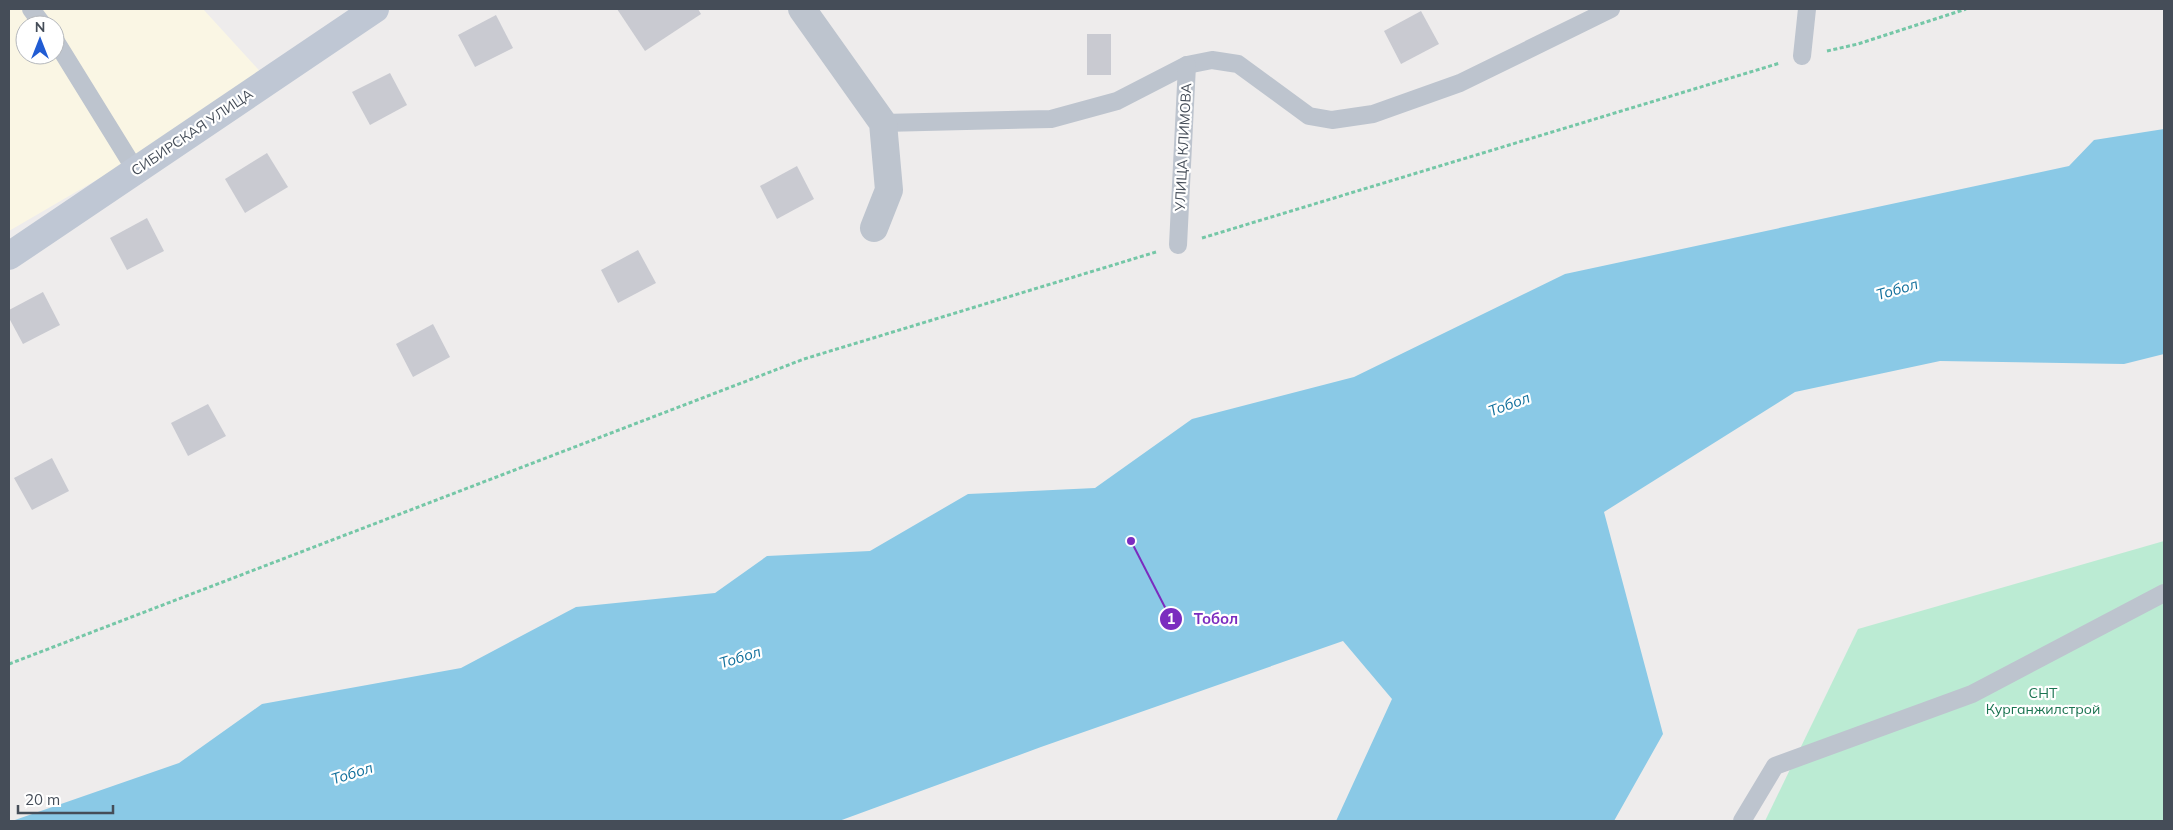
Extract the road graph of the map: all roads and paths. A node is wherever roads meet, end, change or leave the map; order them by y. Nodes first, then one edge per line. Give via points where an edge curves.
1 (375, 9) edge
2 (802, 9) edge
3 (1610, 9) edge
4 (1806, 9) edge
5 (1966, 9) edge
6 (65, 56) edge
7 (1802, 56) junction
8 (1187, 65) junction
9 (883, 123) junction
10 (136, 170) junction
11 (874, 228) dead end
12 (1178, 245) junction
13 (9, 256) edge
14 (2164, 593) edge
15 (9, 664) edge
16 (1742, 821) edge

1 - 10 street, СИБИРСКАЯ УЛИЦА
2 - 9 street
3 - 8 lane via 1460,83 1373,114 1332,120 1309,116 1238,64 1212,60
4 - 7 lane
5 - 7 path via 1858,44
6 - 10 lane
7 - 12 path
8 - 9 lane, УЛИЦА КЛИМОВА via 1117,101 1050,119
8 - 12 lane, УЛИЦА КЛИМОВА
9 - 11 street via 889,190
10 - 13 street, СИБИРСКАЯ УЛИЦА
12 - 15 path via 804,359
14 - 16 lane via 1972,694 1775,766

